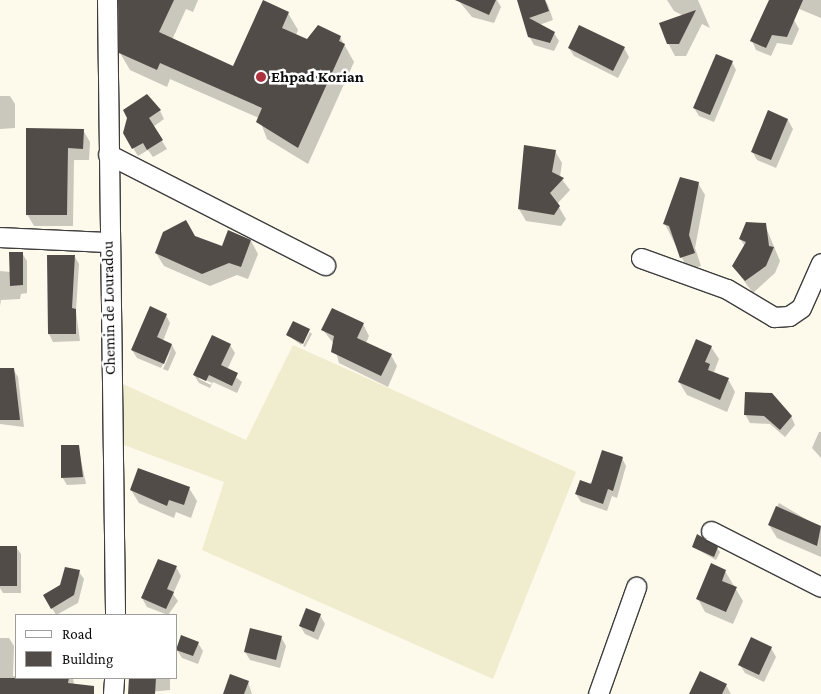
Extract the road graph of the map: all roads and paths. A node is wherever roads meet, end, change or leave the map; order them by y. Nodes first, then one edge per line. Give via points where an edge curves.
1 (107, 0) edge
2 (108, 154) junction
3 (0, 237) edge
4 (108, 242) junction
5 (642, 258) dead end
6 (821, 263) edge
7 (326, 265) dead end
8 (711, 531) dead end
9 (636, 587) dead end
10 (821, 587) edge
11 (115, 614) edge
12 (114, 679) edge
13 (113, 694) edge
14 (598, 694) edge

1 - 2 street, Chemin de Louradou
2 - 4 street, Chemin de Louradou
2 - 7 street
3 - 4 street
4 - 11 street, Chemin de Louradou
5 - 6 street via 727,289 774,317 789,316 802,308
8 - 10 street
9 - 14 street
12 - 13 street

